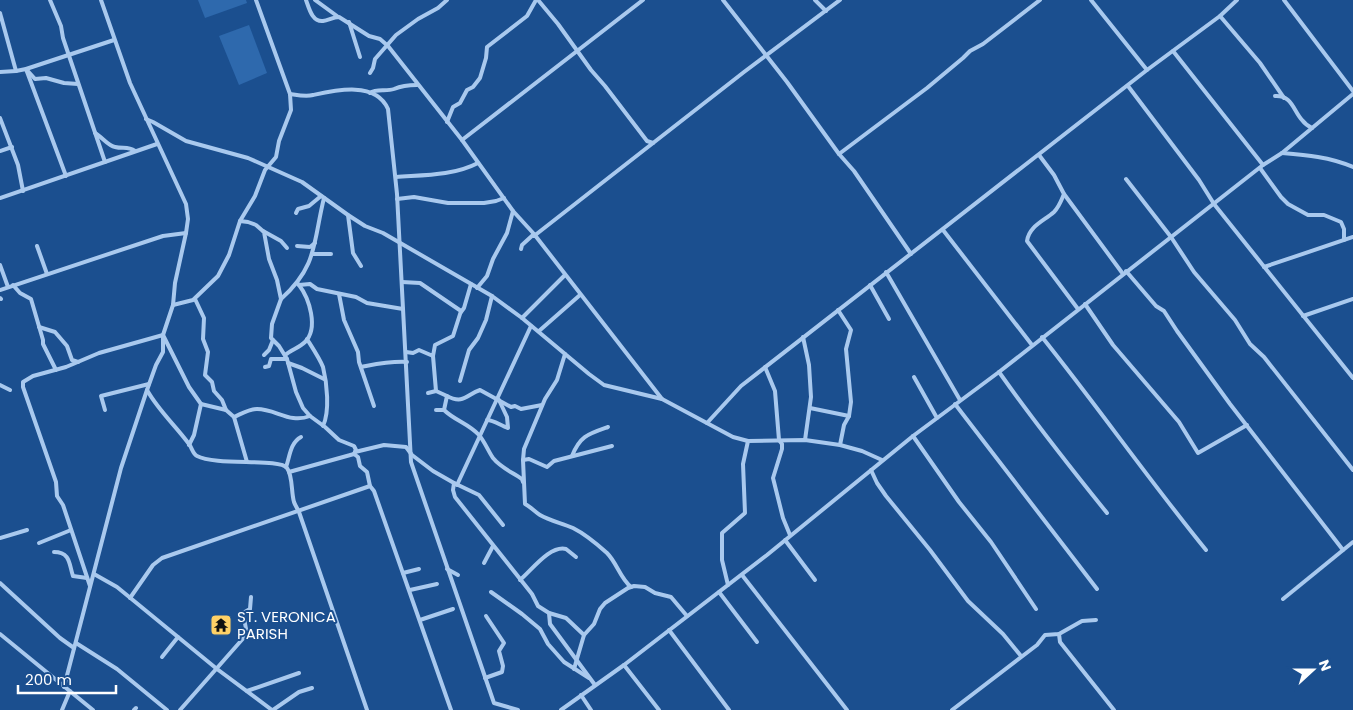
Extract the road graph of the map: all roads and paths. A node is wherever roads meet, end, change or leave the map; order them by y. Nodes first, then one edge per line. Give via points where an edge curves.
1 (50, 0) edge
2 (101, 0) edge
3 (256, 0) edge
4 (306, 0) edge
5 (315, 0) edge
6 (447, 0) edge
7 (537, 0) edge
8 (643, 0) edge
9 (723, 0) edge
10 (816, 0) edge
11 (840, 0) edge
12 (1040, 0) edge
13 (1091, 0) edge
14 (1237, 0) edge
15 (1284, 0) edge
16 (826, 12) junction
17 (0, 13) edge
18 (337, 16) junction
19 (1220, 16) junction
20 (349, 22) junction
21 (114, 40) junction
22 (387, 45) junction
23 (577, 50) junction
24 (1173, 50) junction
25 (68, 55) junction
26 (360, 57) dead end
27 (765, 57) junction
28 (26, 69) junction
29 (1148, 70) junction
30 (0, 72) edge
31 (16, 72) junction
32 (370, 73) dead end
33 (78, 84) junction
34 (417, 85) junction
35 (1128, 86) junction
36 (370, 93) junction
37 (290, 94) junction
38 (1353, 95) edge
39 (1275, 96) dead end
40 (1284, 98) junction
41 (0, 118) edge
42 (146, 119) junction
43 (448, 122) junction
44 (1312, 128) junction
45 (95, 133) junction
46 (462, 140) junction
47 (157, 144) junction
48 (650, 145) junction
49 (12, 147) junction
50 (0, 151) edge
51 (135, 151) junction
52 (1282, 153) junction
53 (838, 154) junction
54 (1039, 155) junction
55 (105, 162) junction
56 (478, 163) junction
57 (268, 167) junction
58 (1262, 167) junction
59 (1353, 167) edge
60 (66, 176) junction
61 (396, 177) junction
62 (1126, 180) dead end
63 (23, 191) junction
64 (1064, 194) junction
65 (322, 197) junction
66 (0, 198) edge
67 (504, 198) junction
68 (397, 199) junction
69 (1214, 204) junction
70 (513, 211) junction
71 (296, 213) dead end
72 (348, 215) junction
73 (240, 221) junction
74 (943, 230) junction
75 (262, 231) junction
76 (186, 233) junction
77 (534, 235) junction
78 (1353, 236) edge
79 (1171, 237) junction
80 (1344, 240) junction
81 (400, 242) junction
82 (315, 244) junction
83 (37, 246) dead end
84 (297, 246) dead end
85 (287, 248) dead end
86 (521, 249) dead end
87 (313, 254) junction
88 (332, 254) dead end
89 (911, 254) junction
90 (0, 265) edge
91 (361, 266) dead end
92 (1264, 266) junction
93 (886, 272) junction
94 (1125, 272) junction
95 (47, 274) junction
96 (565, 275) junction
97 (402, 282) junction
98 (298, 284) junction
99 (471, 284) junction
100 (870, 285) junction
101 (10, 286) junction
102 (477, 288) junction
103 (0, 290) edge
104 (339, 294) junction
105 (580, 295) junction
106 (492, 296) junction
107 (195, 298) junction
108 (1353, 298) edge
109 (281, 299) junction
110 (1085, 304) junction
111 (173, 305) junction
112 (403, 309) junction
113 (1078, 309) junction
114 (838, 310) junction
115 (461, 313) junction
116 (1303, 316) junction
117 (522, 318) junction
118 (889, 319) dead end
119 (531, 326) junction
120 (38, 327) junction
121 (539, 332) junction
122 (163, 335) junction
123 (1042, 337) junction
124 (803, 338) junction
125 (307, 339) junction
126 (272, 340) junction
127 (1032, 345) junction
128 (406, 352) junction
129 (565, 354) junction
130 (433, 356) junction
131 (271, 359) junction
132 (287, 359) junction
133 (78, 362) junction
134 (407, 362) junction
135 (266, 367) dead end
136 (360, 367) junction
137 (765, 367) junction
138 (56, 370) junction
139 (1351, 371) edge
140 (999, 372) junction
141 (914, 377) dead end
142 (1353, 378) edge
143 (324, 379) junction
144 (460, 381) dead end
145 (149, 384) junction
146 (0, 386) edge
147 (10, 390) dead end
148 (147, 390) junction
149 (436, 391) junction
150 (428, 393) dead end
151 (447, 396) junction
152 (498, 399) junction
153 (662, 399) junction
154 (960, 400) junction
155 (202, 404) junction
156 (955, 404) junction
157 (374, 406) dead end
158 (542, 406) junction
159 (810, 408) junction
160 (105, 410) dead end
161 (226, 410) junction
162 (436, 410) dead end
163 (444, 410) junction
164 (234, 416) junction
165 (310, 416) junction
166 (849, 416) junction
167 (937, 418) junction
168 (487, 420) junction
169 (707, 423) junction
170 (1247, 425) junction
171 (323, 426) junction
172 (608, 427) dead end
173 (479, 436) junction
174 (912, 436) junction
175 (301, 438) dead end
176 (779, 440) junction
177 (805, 440) junction
178 (748, 441) junction
179 (190, 445) junction
180 (840, 445) junction
181 (612, 446) dead end
182 (355, 453) junction
183 (412, 455) junction
184 (572, 456) junction
185 (523, 460) junction
186 (882, 460) junction
187 (247, 462) junction
188 (286, 467) junction
189 (871, 470) junction
190 (1353, 470) edge
191 (289, 472) junction
192 (455, 484) junction
193 (524, 484) junction
194 (370, 486) junction
195 (294, 503) junction
196 (299, 512) junction
197 (1107, 513) dead end
198 (292, 514) junction
199 (503, 525) dead end
200 (27, 530) dead end
201 (71, 530) junction
202 (790, 535) junction
203 (0, 538) edge
204 (785, 540) junction
205 (1353, 542) edge
206 (39, 543) dead end
207 (493, 546) junction
208 (1206, 550) dead end
209 (1342, 550) junction
210 (54, 552) dead end
211 (576, 557) dead end
212 (484, 563) dead end
213 (419, 569) dead end
214 (447, 569) junction
215 (403, 573) junction
216 (94, 574) junction
217 (458, 575) dead end
218 (742, 575) junction
219 (87, 578) junction
220 (520, 580) junction
221 (815, 580) dead end
222 (0, 582) edge
223 (437, 584) dead end
224 (728, 585) junction
225 (90, 586) junction
226 (631, 587) junction
227 (1097, 589) dead end
228 (410, 590) junction
229 (492, 592) dead end
230 (719, 592) junction
231 (251, 597) dead end
232 (130, 598) junction
233 (1283, 599) dead end
234 (453, 609) dead end
235 (1036, 609) dead end
236 (549, 613) junction
237 (486, 616) dead end
238 (687, 616) junction
239 (420, 620) junction
240 (1096, 620) dead end
241 (669, 630) junction
242 (0, 634) edge
243 (1058, 634) junction
244 (584, 635) junction
245 (178, 637) junction
246 (76, 642) junction
247 (757, 642) dead end
248 (74, 648) junction
249 (1021, 656) junction
250 (162, 657) dead end
251 (576, 660) junction
252 (624, 665) junction
253 (217, 668) junction
254 (574, 669) junction
255 (299, 673) dead end
256 (485, 678) junction
257 (591, 679) junction
258 (595, 685) junction
259 (64, 687) junction
260 (312, 688) dead end
261 (70, 691) junction
262 (247, 691) junction
263 (581, 695) junction
264 (62, 710) edge
265 (93, 710) edge
266 (167, 710) edge
267 (180, 710) edge
268 (272, 710) edge
269 (366, 710) edge
270 (451, 710) edge
271 (518, 710) edge
272 (561, 710) edge
273 (591, 710) edge
274 (659, 710) edge
275 (729, 710) edge
276 (847, 710) edge
277 (952, 710) edge
278 (1114, 710) edge

1 - 25 street
2 - 21 street
3 - 37 street
4 - 18 street via 312,15 318,20
5 - 18 street
6 - 22 street via 398,33
7 - 23 street
7 - 43 street via 528,16 487,47 480,78 453,107
8 - 23 street
9 - 27 street
10 - 16 street
11 - 16 street
12 - 53 street
13 - 29 street
14 - 19 street
15 - 38 street
16 - 27 street
17 - 31 street
18 - 20 street
19 - 24 street
19 - 40 street via 1260,63
20 - 22 street
20 - 26 street
21 - 25 street
21 - 42 street
22 - 32 street via 375,59
22 - 34 street
23 - 46 street
23 - 48 street
24 - 29 street
24 - 58 street
25 - 28 street
25 - 33 street
27 - 48 street
27 - 53 street
28 - 31 street
28 - 33 street via 35,79
28 - 60 street
29 - 35 street
30 - 31 street
33 - 45 street
34 - 36 street
34 - 43 street
35 - 54 street
35 - 69 street
36 - 37 street via 347,89 312,96
36 - 61 street via 382,98 388,109
37 - 57 street via 290,115 276,156
38 - 44 street
39 - 40 street
40 - 44 street via 1293,105 1301,120
41 - 49 street
42 - 47 street
42 - 57 street via 186,141
43 - 46 street
44 - 52 street
45 - 51 street via 115,147
45 - 55 street
46 - 56 street
47 - 51 street
47 - 76 street via 186,204
48 - 77 street
49 - 50 street
49 - 63 street
51 - 55 street
52 - 58 street
52 - 59 street via 1321,157
53 - 89 street via 854,171
54 - 64 street
54 - 74 street
55 - 60 street
56 - 61 street via 445,173
56 - 67 street
57 - 65 street via 302,182
57 - 73 street
58 - 69 street
58 - 80 street via 1280,198 1288,204 1308,214 1324,215 1341,222
60 - 63 street
61 - 68 street
62 - 79 street
63 - 66 street
64 - 94 street
64 - 113 street via 1054,211 1028,235 1027,241
65 - 71 street
65 - 72 street
65 - 82 street
67 - 68 street via 484,203 448,203 414,197
67 - 70 street
68 - 81 street
69 - 79 street
69 - 92 street
70 - 77 street
70 - 102 street via 507,233 487,276
72 - 81 street
72 - 91 street via 353,253
73 - 75 street via 256,225
73 - 107 street via 218,276
74 - 89 street
74 - 127 street
75 - 85 street
75 - 109 street
76 - 95 street via 163,236
76 - 111 street via 174,283
77 - 86 street
77 - 96 street
78 - 80 street
79 - 94 street
79 - 190 street via 1194,272 1236,320 1250,344 1264,357
80 - 92 street
81 - 97 street
81 - 99 street
82 - 84 street
82 - 87 street
83 - 95 street
87 - 88 street
87 - 98 street
89 - 93 street
90 - 101 street
92 - 116 street
93 - 100 street
93 - 154 street
94 - 110 street
94 - 170 street via 1164,311
95 - 101 street
96 - 105 street
96 - 117 street
97 - 112 street
97 - 115 street via 420,283 460,309
98 - 104 street via 310,284
98 - 109 street
98 - 125 street via 306,294 311,316
99 - 102 street
99 - 115 street
100 - 114 street
100 - 118 street
101 - 103 street
101 - 120 street via 31,299
102 - 106 street
104 - 112 street
104 - 136 street
105 - 121 street
105 - 153 street
106 - 117 street
106 - 144 street via 486,320 469,350
107 - 111 street
107 - 161 street via 204,318 203,339 208,352 206,375
108 - 116 street
109 - 126 street via 272,324
110 - 113 street
110 - 170 street via 1113,345 1179,422 1198,453
111 - 122 street
112 - 128 street
113 - 123 street
114 - 124 street
114 - 166 street via 851,329 846,349 852,396
115 - 130 street via 453,335 435,345
116 - 139 street
117 - 119 street
119 - 121 street
119 - 152 street
120 - 133 street via 55,332 67,346 72,360
120 - 138 street
121 - 129 street
122 - 133 street
122 - 145 street via 163,352
122 - 155 street via 189,387
123 - 127 street
123 - 208 street
124 - 137 street
124 - 159 street via 809,365
125 - 132 street
125 - 143 street via 323,367
126 - 131 street via 266,354
126 - 132 street
127 - 140 street
128 - 130 street via 419,350
128 - 134 street
129 - 153 street via 604,385
129 - 158 street via 557,380
130 - 149 street
131 - 132 street
131 - 135 street via 270,366
132 - 143 street
132 - 165 street via 298,399
133 - 138 street
134 - 136 street
134 - 183 street
136 - 157 street
137 - 169 street via 735,391
137 - 176 street via 775,391
138 - 201 street via 26,379 23,387
139 - 142 street
140 - 154 street
140 - 197 street
141 - 167 street
143 - 171 street via 327,409
145 - 148 street
145 - 160 street via 101,396
146 - 147 street
148 - 179 street
148 - 216 street
149 - 150 street
149 - 151 street
151 - 152 street via 466,398 480,390
151 - 163 street
152 - 158 street via 521,409
152 - 168 street
152 - 168 street via 507,417 508,428
153 - 169 street
154 - 156 street
155 - 161 street
155 - 179 street
156 - 167 street
156 - 227 street
158 - 185 street via 524,449
159 - 166 street
159 - 177 street
161 - 164 street
162 - 163 street
163 - 173 street
164 - 165 street via 257,409 293,420
164 - 187 street
165 - 171 street
166 - 180 street
167 - 174 street
168 - 173 street
169 - 178 street
170 - 209 street
171 - 182 street via 339,440 352,444
172 - 184 street via 583,437
173 - 192 street
173 - 193 street via 492,458 522,479
174 - 186 street
174 - 235 street
175 - 188 street via 295,440
176 - 177 street
176 - 178 street
176 - 202 street via 782,454 773,478
177 - 180 street
178 - 224 street via 743,464 745,513 722,534 722,560
179 - 187 street via 196,456 233,463
180 - 186 street
181 - 184 street
182 - 183 street via 386,445 406,447
182 - 191 street
182 - 194 street via 360,466 367,472
183 - 192 street
183 - 214 street via 413,469
184 - 185 street via 554,461 547,467 529,459
185 - 193 street
186 - 189 street
187 - 188 street
188 - 191 street
189 - 202 street
189 - 249 street via 886,496 968,601
191 - 195 street
192 - 199 street via 481,497
192 - 207 street via 455,496
193 - 226 street via 525,504 596,544
194 - 196 street
194 - 215 street
195 - 196 street
195 - 198 street
196 - 198 street
196 - 269 street
198 - 232 street via 162,558
200 - 203 street
201 - 206 street
201 - 219 street
202 - 204 street
204 - 218 street
204 - 221 street
205 - 209 street
207 - 212 street
207 - 220 street
209 - 233 street
210 - 219 street via 66,554 73,576
211 - 220 street via 566,549 555,549
213 - 215 street
214 - 217 street
214 - 256 street
215 - 228 street
216 - 225 street
216 - 232 street
218 - 224 street
218 - 276 street
219 - 225 street
220 - 236 street via 538,606
222 - 248 street
223 - 228 street
224 - 230 street
225 - 246 street
226 - 238 street via 645,587 671,597
226 - 244 street via 605,603
228 - 239 street
229 - 254 street via 540,630 554,651
230 - 238 street
230 - 247 street
231 - 253 street via 250,609 243,613 247,634
232 - 245 street
234 - 239 street
236 - 244 street via 566,618
236 - 251 street via 550,624
237 - 256 street via 504,644 499,651 502,672
238 - 241 street
239 - 270 street
240 - 243 street via 1082,621
241 - 252 street
241 - 275 street
242 - 259 street
243 - 249 street via 1045,635
243 - 278 street via 1060,642
244 - 251 street
245 - 250 street
245 - 253 street
246 - 248 street
246 - 266 street
248 - 259 street
249 - 277 street
251 - 254 street
251 - 257 street
252 - 258 street
252 - 274 street
253 - 262 street
253 - 267 street
254 - 257 street
255 - 262 street
256 - 271 street via 494,703
257 - 258 street
258 - 263 street
259 - 261 street
260 - 268 street via 299,692
261 - 264 street
261 - 265 street
262 - 268 street
263 - 272 street
263 - 273 street

